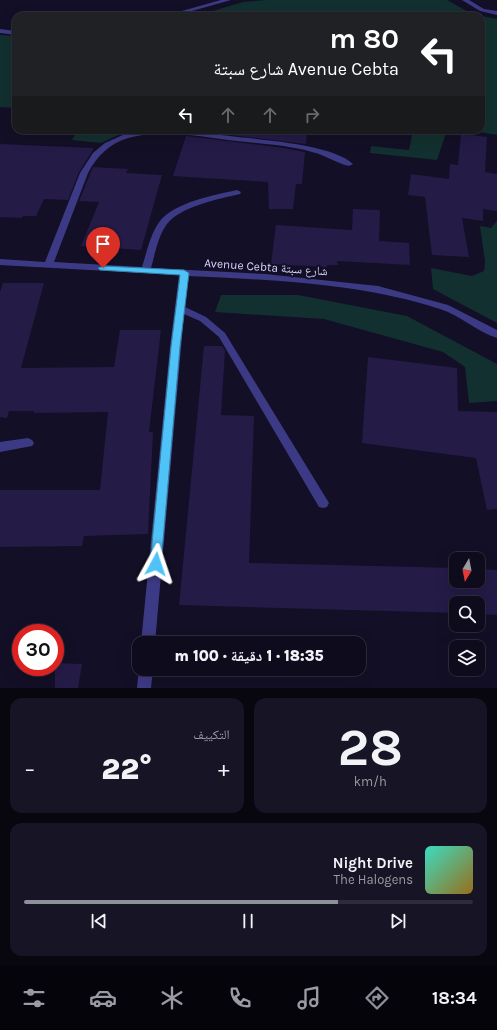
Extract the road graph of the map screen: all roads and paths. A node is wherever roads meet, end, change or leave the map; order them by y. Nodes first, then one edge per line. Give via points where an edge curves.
1 (228, 0) edge
2 (465, 0) edge
3 (183, 12) edge
4 (497, 13) edge
5 (0, 31) edge
6 (12, 32) edge
7 (139, 134) edge
8 (182, 134) edge
9 (349, 164) dead end
10 (237, 192) dead end
11 (0, 262) edge
12 (48, 265) junction
13 (145, 271) junction
14 (184, 273) junction
15 (180, 309) junction
16 (497, 334) edge
17 (28, 443) dead end
18 (0, 447) edge
19 (323, 503) dead end
20 (149, 636) edge
21 (145, 676) edge
22 (144, 688) edge

1 - 3 street
2 - 4 street via 482,10
5 - 6 street
7 - 12 street via 121,138 100,150 90,161
8 - 9 street via 219,136 305,148
10 - 13 street via 191,206 168,218 162,226
11 - 12 street, Avenue Cebta شارع سبتة
12 - 13 street, Avenue Cebta شارع سبتة
13 - 14 street, Avenue Cebta شارع سبتة
14 - 15 street
14 - 16 street, Avenue Cebta شارع سبتة via 308,281 378,289 445,307
15 - 19 street via 203,319 222,336
15 - 20 street
17 - 18 street
21 - 22 street

